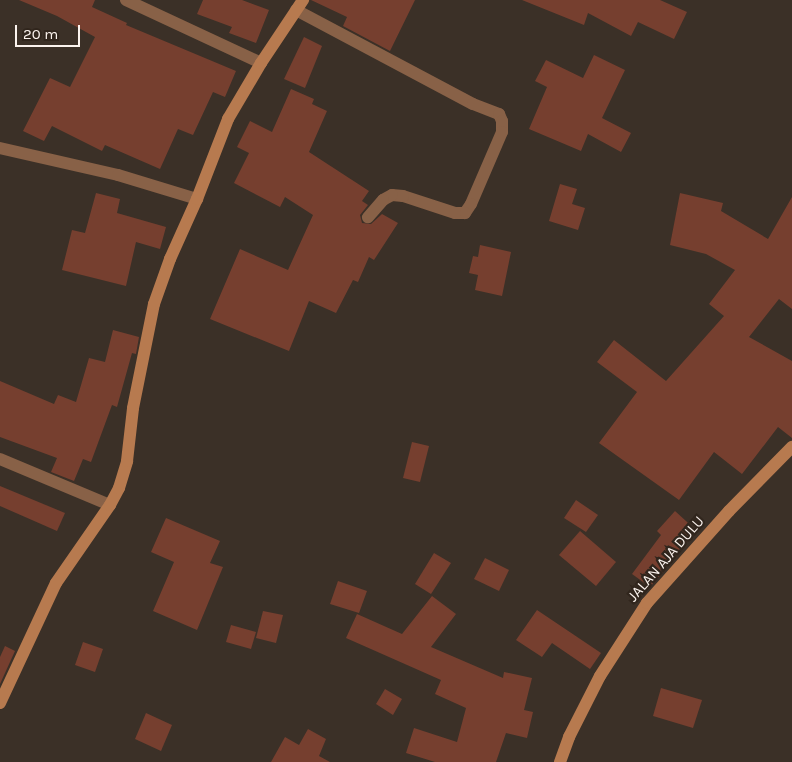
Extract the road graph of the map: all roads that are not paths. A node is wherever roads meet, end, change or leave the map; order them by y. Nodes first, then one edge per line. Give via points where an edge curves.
1 (126, 0) edge
2 (299, 5) edge
3 (261, 63) junction
4 (0, 148) edge
5 (197, 199) junction
6 (368, 217) dead end
7 (792, 447) edge
8 (0, 459) edge
9 (110, 505) junction
10 (0, 703) edge
11 (560, 762) edge

1 - 3 street
2 - 3 street
2 - 6 street via 472,104 499,114 502,121 502,132 465,212 455,213 392,195
3 - 5 street via 228,119
4 - 5 street via 118,175
5 - 9 street via 154,304 133,408 127,461
7 - 11 street, JALAN AJA DULU via 729,511 647,603 600,676
8 - 9 street
9 - 10 street via 56,583

